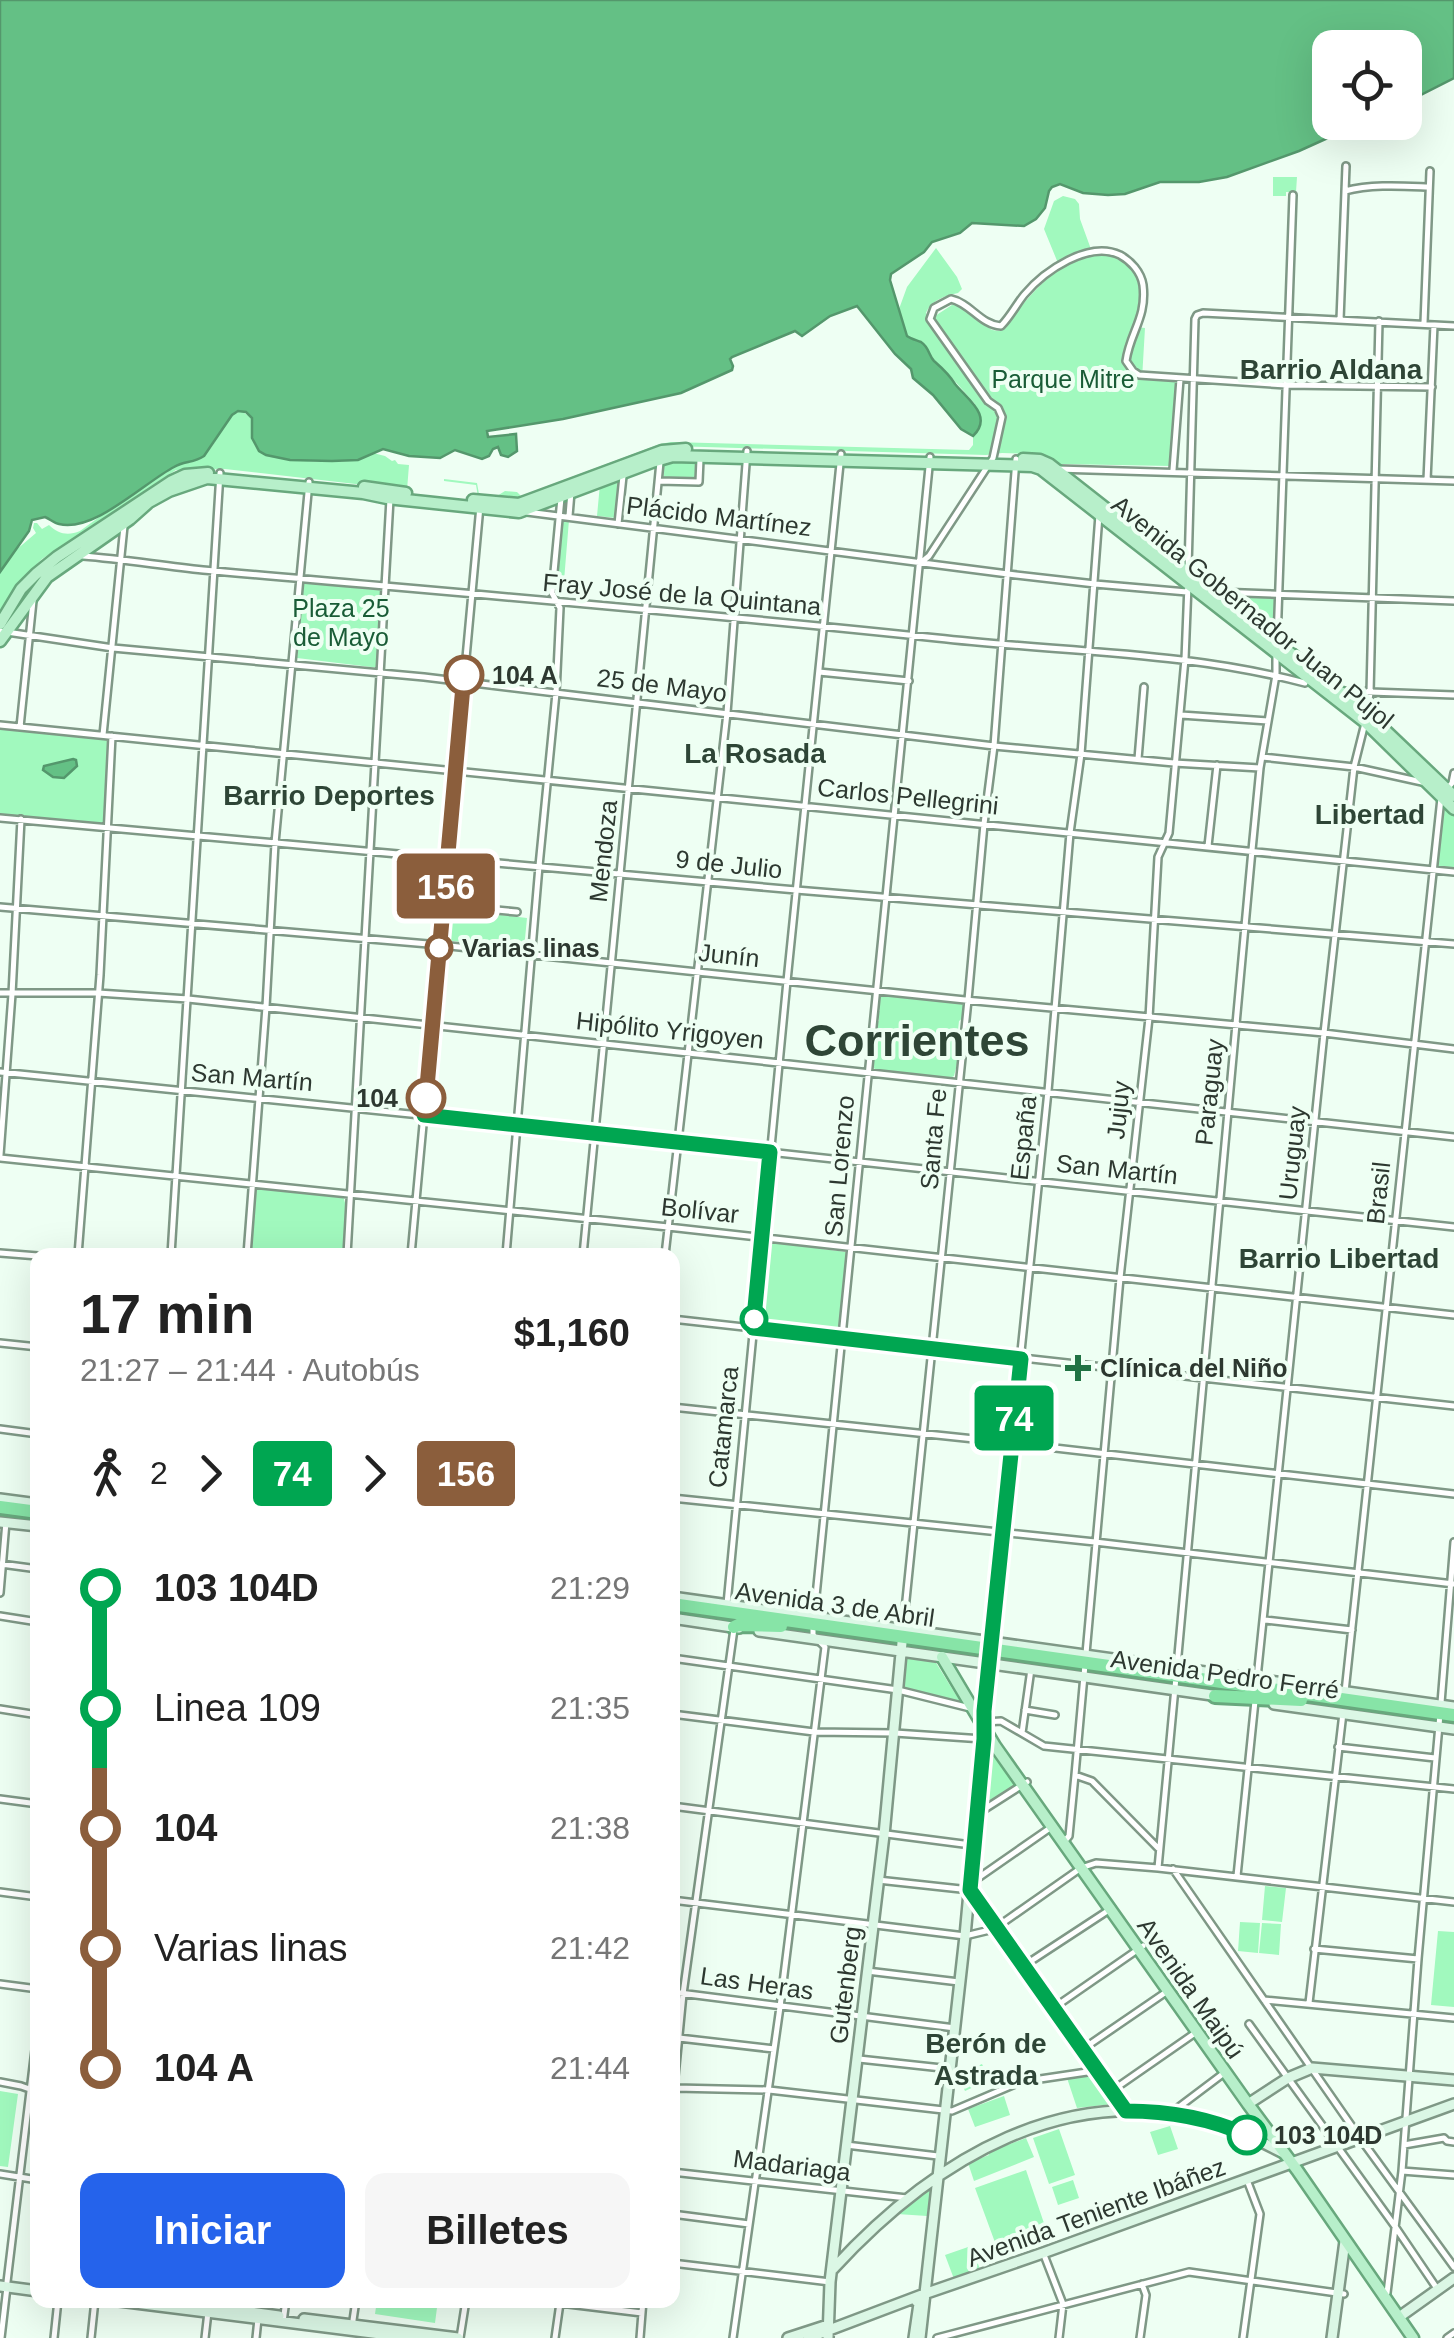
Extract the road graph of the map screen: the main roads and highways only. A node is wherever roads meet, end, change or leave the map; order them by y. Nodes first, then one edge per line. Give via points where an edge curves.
1 (746, 454) junction
2 (661, 455) junction
3 (1016, 462) junction
4 (219, 481) junction
5 (179, 482) junction
6 (567, 489) junction
7 (1100, 510) junction
8 (67, 556) junction
9 (1, 632) edge
10 (1276, 647) junction
11 (1366, 718) junction
12 (1449, 792) edge
13 (1454, 809) edge
14 (0, 1499) edge
15 (30, 1503) edge
16 (1, 1516) edge
17 (30, 1516) edge
18 (30, 1524) edge
19 (695, 1600) joint
20 (680, 1605) edge
21 (680, 1609) edge
22 (731, 1616) junction
23 (814, 1628) junction
24 (902, 1640) junction
25 (990, 1652) junction
26 (942, 1657) junction
27 (1085, 1666) junction
28 (1205, 1671) joint
29 (952, 1675) junction
30 (1176, 1678) junction
31 (1260, 1682) junction
32 (1214, 1696) junction
33 (986, 1698) junction
34 (1301, 1700) junction
35 (1344, 1703) junction
36 (1454, 1706) edge
37 (1445, 1717) edge
38 (983, 1729) junction
39 (1454, 1729) edge
40 (1454, 2080) edge
41 (1250, 2103) junction
42 (1454, 2104) edge
43 (1291, 2160) junction
44 (940, 2174) junction
45 (1349, 2244) junction
46 (831, 2276) junction
47 (1454, 2278) edge
48 (3, 2284) edge
49 (30, 2287) edge
50 (927, 2292) junction
51 (914, 2298) junction
52 (196, 2308) edge
53 (235, 2308) edge
54 (1402, 2315) junction
55 (283, 2319) junction
56 (352, 2327) junction
57 (828, 2331) edge
58 (412, 2338) edge
59 (456, 2338) edge
60 (788, 2338) edge
61 (808, 2338) edge
62 (917, 2338) edge
63 (1336, 2338) edge
64 (1416, 2338) edge

1 - 2 main road
1 - 2 main road
1 - 3 main road
2 - 6 main road
2 - 6 main road
3 - 7 main road, Avenida Gobernador Juan Pujol via 1041,469
3 - 7 main road, Avenida Gobernador Juan Pujol via 1040,460 1055,468
4 - 5 main road
4 - 5 main road via 192,474
4 - 6 main road, Plácido Martínez via 521,508
5 - 8 main road
7 - 10 main road, Avenida Gobernador Juan Pujol
8 - 9 main road
8 - 9 main road via 21,589
10 - 11 main road, Avenida Gobernador Juan Pujol
10 - 11 main road, Avenida Gobernador Juan Pujol via 1340,691
11 - 12 main road, Avenida Gobernador Juan Pujol
11 - 12 main road, Avenida Gobernador Juan Pujol via 1428,783
12 - 13 main road, Avenida Gobernador Juan Pujol
14 - 15 main road
16 - 17 highway
16 - 18 main road
19 - 20 main road, Avenida 3 de Abril
19 - 22 highway
21 - 22 highway, Avenida 3 de Abril
22 - 23 highway, Avenida 3 de Abril
22 - 23 highway, Avenida 3 de Abril via 738,1625
23 - 24 highway, Avenida 3 de Abril
24 - 25 highway, Avenida 3 de Abril
24 - 25 main road, Avenida 3 de Abril via 946,1635
24 - 26 main road, Avenida 3 de Abril
24 - 46 main road, Gutenberg
25 - 26 main road, Avenida 3 de Abril
25 - 27 highway, Avenida Pedro Ferré
25 - 27 main road, Avenida Pedro Ferré via 1031,1669
25 - 33 main road
26 - 29 main road, Avenida Maipú
27 - 30 highway, Avenida Pedro Ferré
28 - 30 main road, Avenida Pedro Ferré
28 - 31 highway
29 - 33 main road via 974,1704
29 - 38 main road, Avenida Maipú
30 - 31 highway, Avenida Pedro Ferré
30 - 32 main road, Avenida Pedro Ferré
30 - 34 highway, Avenida Pedro Ferré
31 - 35 highway, Avenida Pedro Ferré
32 - 34 highway
32 - 35 main road, Avenida Pedro Ferré
33 - 38 main road
34 - 35 highway, Avenida Pedro Ferré
35 - 37 highway, Avenida Pedro Ferré
36 - 37 main road, Avenida Pedro Ferré
37 - 39 main road, Avenida Pedro Ferré
38 - 41 main road, Avenida Maipú
38 - 44 main road
40 - 41 main road via 1312,2068
41 - 43 main road, Avenida Maipú
42 - 43 main road, Avenida Teniente Ibáñez
43 - 44 main road via 1226,2126 1124,2111 1027,2129
43 - 45 main road, Avenida Maipú
43 - 50 main road, Avenida Teniente Ibáñez
44 - 46 main road via 858,2242
44 - 50 main road
45 - 54 main road, Avenida Maipú
45 - 63 main road
45 - 64 main road, Avenida Maipú
46 - 57 main road, Gutenberg
47 - 54 main road
48 - 49 main road
50 - 51 main road, Avenida Teniente Ibáñez
50 - 62 main road
51 - 57 main road, Avenida Teniente Ibáñez
51 - 62 main road
52 - 53 main road
53 - 55 main road
53 - 55 main road via 258,2319
54 - 64 main road, Avenida Maipú
55 - 56 main road
56 - 58 main road
56 - 59 main road
57 - 60 main road, Avenida Teniente Ibáñez
57 - 61 main road, Avenida Teniente Ibáñez

